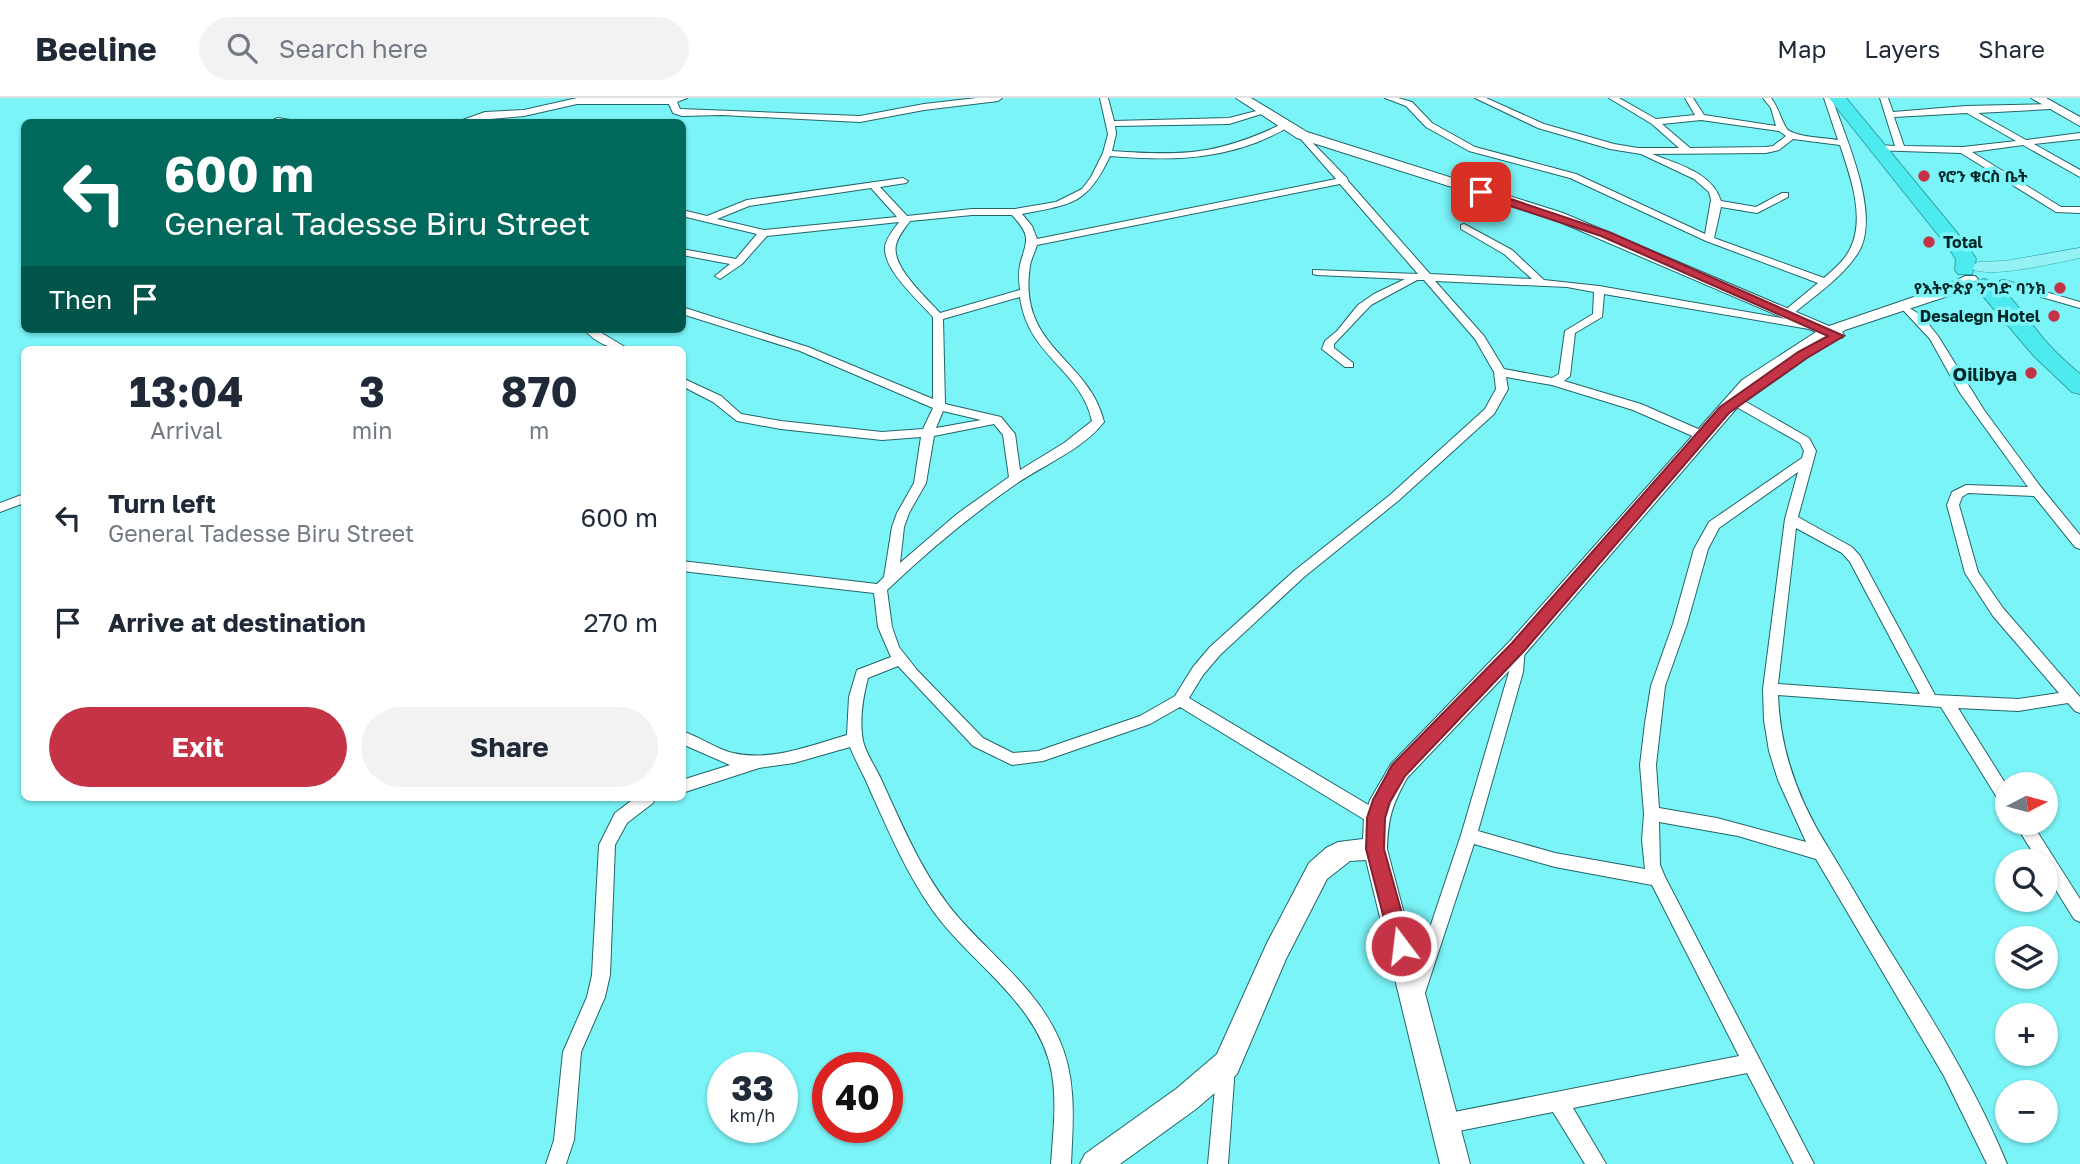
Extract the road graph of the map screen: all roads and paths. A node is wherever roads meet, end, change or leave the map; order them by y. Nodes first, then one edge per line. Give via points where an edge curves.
1 (683, 98) edge
2 (999, 98) edge
3 (1095, 98) edge
4 (1242, 98) edge
5 (1389, 98) edge
6 (1479, 98) edge
7 (1613, 98) edge
8 (1689, 98) edge
9 (1767, 98) edge
10 (1828, 98) edge
11 (1837, 98) edge
12 (1884, 98) edge
13 (2036, 98) edge
14 (672, 101) junction
15 (1409, 101) edge
16 (1500, 101) edge
17 (1105, 102) edge
18 (2050, 106) junction
19 (1965, 109) junction
20 (1264, 112) junction
21 (1888, 115) junction
22 (1701, 117) junction
23 (471, 119) edge
24 (1655, 121) junction
25 (2080, 122) edge
26 (1110, 124) junction
27 (1285, 126) junction
28 (1782, 129) junction
29 (1302, 135) junction
30 (1791, 136) junction
31 (2080, 136) edge
32 (1842, 143) junction
33 (2020, 143) junction
34 (1876, 148) junction
35 (1900, 148) junction
36 (1963, 150) junction
37 (1637, 151) junction
38 (1688, 151) junction
39 (1107, 153) junction
40 (2080, 174) edge
41 (1344, 180) junction
42 (903, 181) dead end
43 (874, 186) junction
44 (1785, 195) dead end
45 (1717, 203) junction
46 (1042, 208) junction
47 (2080, 210) edge
48 (1015, 212) junction
49 (686, 214) edge
50 (708, 219) junction
51 (905, 220) junction
52 (1028, 226) junction
53 (1464, 227) dead end
54 (764, 233) junction
55 (1709, 239) junction
56 (1032, 243) junction
57 (686, 253) edge
58 (2080, 253) edge
59 (2080, 259) edge
60 (2053, 261) junction
61 (738, 262) junction
62 (1317, 272) dead end
63 (720, 276) dead end
64 (1983, 276) junction
65 (1428, 277) junction
66 (1413, 279) junction
67 (1540, 281) junction
68 (1825, 281) junction
69 (1600, 289) junction
70 (1025, 292) junction
71 (2080, 305) edge
72 (1908, 310) junction
73 (686, 311) edge
74 (1788, 313) junction
75 (938, 317) junction
76 (1831, 332) junction
77 (593, 333) edge
78 (616, 346) edge
79 (1349, 365) dead end
80 (1500, 372) junction
81 (1554, 382) junction
82 (686, 383) edge
83 (2080, 383) edge
84 (1731, 406) junction
85 (939, 407) junction
86 (997, 420) junction
87 (928, 433) junction
88 (1701, 435) junction
89 (1805, 461) junction
90 (1015, 479) junction
91 (2036, 492) junction
92 (21, 499) edge
93 (0, 508) edge
94 (1791, 519) junction
95 (2080, 544) edge
96 (686, 566) edge
97 (886, 583) junction
98 (1518, 647) junction
99 (900, 659) junction
100 (1770, 689) junction
101 (1930, 698) junction
102 (1180, 700) junction
103 (1946, 702) junction
104 (2075, 702) edge
105 (686, 739) edge
106 (855, 739) junction
107 (757, 762) junction
108 (1995, 780) edge
109 (686, 786) edge
110 (643, 801) edge
111 (1652, 814) junction
112 (1376, 818) junction
113 (2030, 835) edge
114 (1470, 836) junction
115 (1375, 849) junction
116 (1823, 855) junction
117 (1657, 879) junction
118 (2080, 914) edge
119 (1415, 998) junction
120 (1752, 1063) junction
121 (1227, 1064) junction
122 (1558, 1102) junction
123 (1444, 1124) junction
124 (556, 1164) edge
125 (1061, 1164) edge
126 (1095, 1164) edge
127 (1218, 1164) edge
128 (1455, 1164) edge
129 (1595, 1164) edge
130 (1804, 1164) edge
131 (1997, 1164) edge

1 - 14 street
2 - 14 street via 847,119 682,113
3 - 17 street
4 - 20 street
5 - 15 street
6 - 16 street
7 - 24 street
8 - 22 street
9 - 28 street
10 - 32 street
11 - 34 highway
12 - 21 street
13 - 18 street
14 - 23 street via 577,101
15 - 55 street via 1429,125 1472,149 1573,176
16 - 37 street via 1541,126
17 - 26 street
18 - 19 street
18 - 25 street
19 - 21 street
19 - 33 street
20 - 26 street via 1229,121
20 - 27 street
21 - 35 street
22 - 24 street
22 - 28 street
24 - 38 street
26 - 39 street
27 - 29 street
27 - 39 street via 1244,146 1206,156
28 - 30 street
29 - 41 street
29 - 74 street via 1558,216
30 - 32 street
30 - 38 street via 1766,150
31 - 33 street
32 - 68 street via 1861,202 1862,238 1849,259
33 - 36 street
33 - 40 street
34 - 35 street
34 - 64 highway
35 - 36 street
36 - 47 street via 2059,209
37 - 38 street
37 - 45 street via 1699,179 1713,191
39 - 46 street via 1085,191 1071,201
41 - 56 street
41 - 65 street
42 - 43 street
43 - 50 street via 747,203
43 - 51 street
44 - 45 street via 1757,210
45 - 55 street
46 - 48 street
46 - 52 street
48 - 51 street
48 - 52 street
49 - 50 street
50 - 54 street
51 - 54 street
51 - 75 street via 893,239 891,259
52 - 56 street
53 - 67 street via 1508,252
54 - 61 street
55 - 68 street
56 - 70 street via 1025,266
57 - 61 street
58 - 60 main road
59 - 60 main road
60 - 64 main road via 2016,273
61 - 63 street
62 - 66 street
64 - 71 street
64 - 72 street via 1947,299
64 - 76 street
64 - 83 highway via 2046,351
65 - 66 street
65 - 67 street
65 - 80 street via 1480,338
66 - 79 street via 1368,302 1345,332 1329,342 1328,349
67 - 69 street
68 - 74 street
69 - 76 street
69 - 81 street via 1598,314 1570,331 1564,376
70 - 75 street
70 - 90 street via 1036,332 1097,407 1098,422 1078,440
72 - 76 street
72 - 91 street via 1930,328 1965,390
73 - 85 street via 804,349
74 - 76 street
75 - 85 street
76 - 84 street
77 - 78 street
80 - 81 street
80 - 102 street via 1502,389 1490,411 1214,651
81 - 88 street via 1637,407
82 - 87 street via 751,421 882,436
84 - 88 street
84 - 89 street via 1805,441 1810,451
85 - 86 street
85 - 87 street
86 - 87 street
86 - 90 street via 1009,434
87 - 97 street via 920,483 898,527
88 - 98 street
89 - 94 street
89 - 111 street via 1714,525 1701,549 1658,686 1648,765
90 - 97 street
91 - 95 street
91 - 104 street via 1966,489 1956,495 1953,505 1972,573 1998,612
92 - 93 street
94 - 100 street
94 - 101 street via 1855,559
96 - 97 street
97 - 99 street via 885,628
98 - 112 street via 1399,771
98 - 114 street via 1516,672
99 - 102 street via 978,742 1012,759 1069,748 1146,720
99 - 106 street via 862,674
100 - 101 street
100 - 116 street via 1769,713 1789,793
101 - 103 street
102 - 112 street
103 - 104 street
103 - 108 street
105 - 107 street via 730,758
106 - 107 street
106 - 125 street via 932,897 965,938 1012,982 1053,1044 1063,1077
107 - 109 street
110 - 124 street via 621,818 607,845 601,975 572,1052 564,1140
111 - 116 street via 1737,827
111 - 117 street via 1650,840
112 - 115 street
113 - 118 street
114 - 117 street via 1555,860
114 - 119 street
115 - 119 street
115 - 121 street via 1347,850 1318,871
116 - 131 street via 1936,1044
117 - 120 street
119 - 123 street
120 - 122 street
120 - 130 street
121 - 126 street
121 - 127 street
122 - 123 street
122 - 129 street
123 - 128 street

